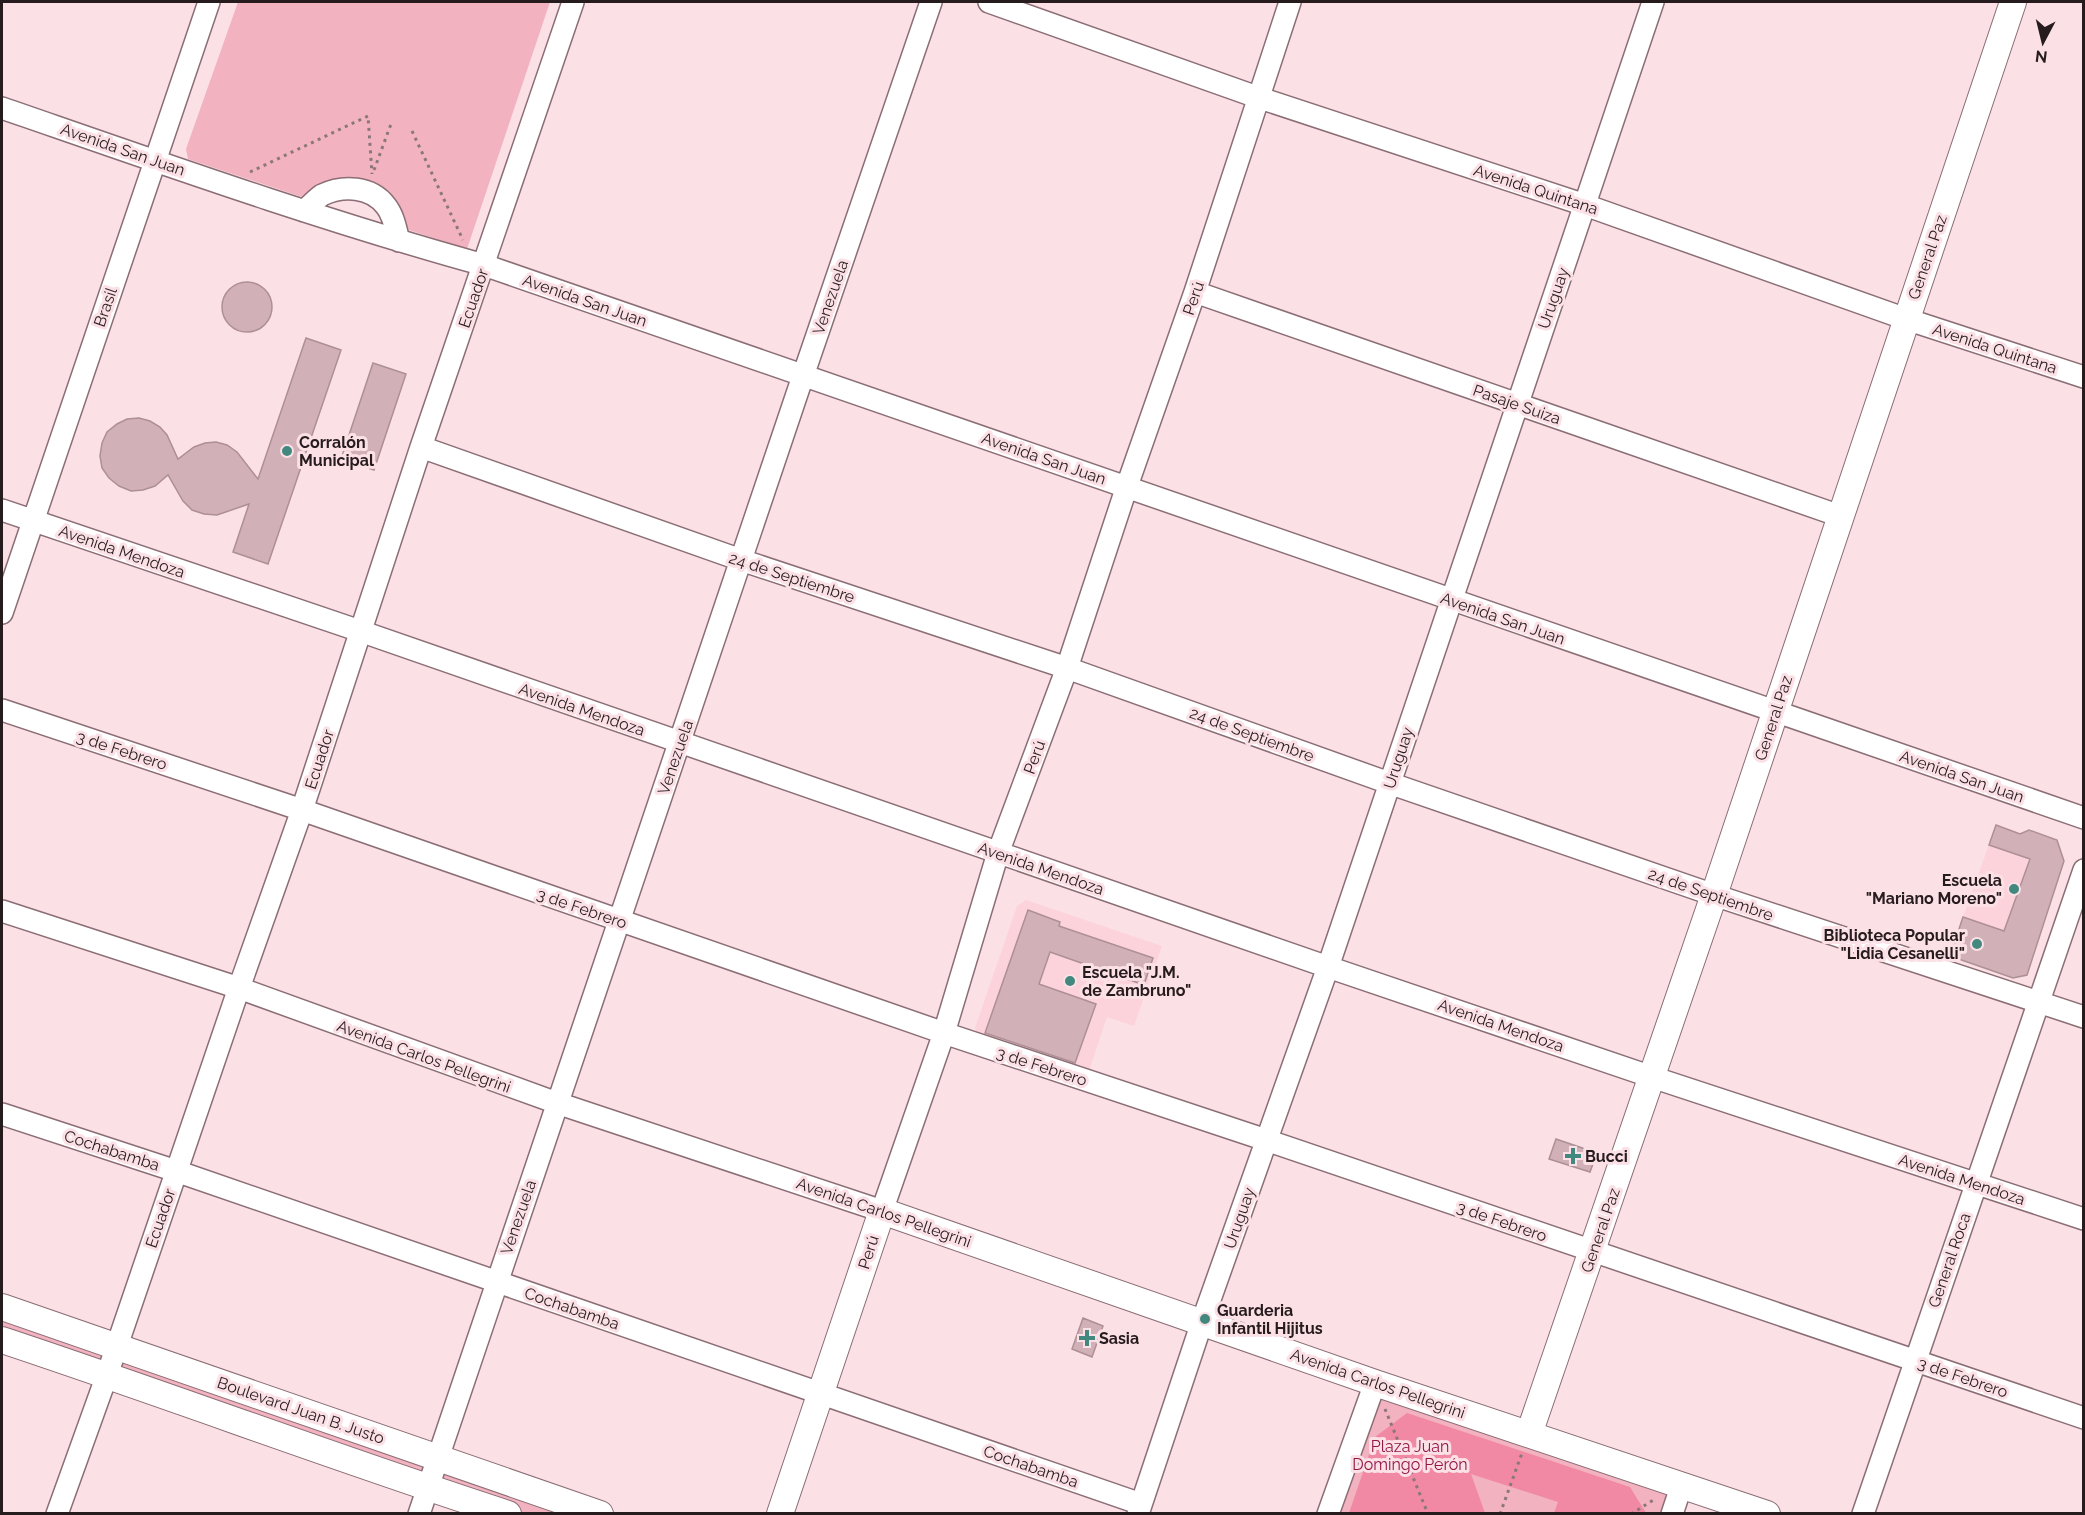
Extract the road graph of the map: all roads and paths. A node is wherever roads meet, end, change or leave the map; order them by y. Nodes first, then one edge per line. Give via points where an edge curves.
1 (209, 2) edge
2 (573, 2) edge
3 (932, 2) edge
4 (989, 2) edge
5 (1290, 2) edge
6 (1653, 2) edge
7 (2013, 2) edge
8 (1257, 97) junction
9 (2, 108) edge
10 (391, 124) dead end
11 (412, 131) dead end
12 (155, 161) junction
13 (240, 177) dead end
14 (370, 181) junction
15 (1584, 205) junction
16 (304, 211) junction
17 (399, 241) junction
18 (467, 249) dead end
19 (484, 265) junction
20 (1195, 292) junction
21 (1906, 319) junction
22 (803, 376) junction
23 (2084, 377) edge
24 (1517, 404) junction
25 (422, 447) junction
26 (1127, 486) junction
27 (2, 510) edge
28 (1840, 516) junction
29 (33, 521) junction
30 (741, 561) junction
31 (1450, 600) junction
32 (2, 613) edge
33 (360, 631) junction
34 (1067, 668) junction
35 (2, 710) edge
36 (1774, 712) junction
37 (680, 743) junction
38 (1389, 783) junction
39 (302, 810) junction
40 (2084, 818) edge
41 (998, 853) junction
42 (2084, 870) edge
43 (1714, 895) junction
44 (2, 911) edge
45 (620, 921) junction
46 (1328, 967) junction
47 (239, 988) junction
48 (2038, 1002) junction
49 (2084, 1017) edge
50 (944, 1033) junction
51 (1652, 1077) junction
52 (557, 1104) junction
53 (2, 1114) edge
54 (1266, 1140) junction
55 (176, 1171) junction
56 (1975, 1184) junction
57 (882, 1211) junction
58 (2084, 1219) edge
59 (1593, 1252) junction
60 (496, 1283) junction
61 (2, 1307) edge
62 (1202, 1322) junction
63 (2, 1340) edge
64 (117, 1347) junction
65 (1915, 1360) junction
66 (107, 1375) junction
67 (1375, 1383) junction
68 (822, 1393) junction
69 (2084, 1418) edge
70 (1529, 1434) junction
71 (438, 1458) junction
72 (1682, 1484) junction
73 (428, 1488) junction
74 (1140, 1509) edge
75 (57, 1514) edge
76 (419, 1514) edge
77 (508, 1514) edge
78 (600, 1514) edge
79 (780, 1514) edge
80 (1328, 1514) edge
81 (1428, 1514) edge
82 (1500, 1514) edge
83 (1672, 1514) edge
84 (1767, 1514) edge
85 (1863, 1514) edge

1 - 12 street, Brasil
2 - 19 street, Ecuador
3 - 22 street, Venezuela
4 - 8 street, Avenida Quintana
5 - 8 street, Perú
6 - 15 street, Uruguay
7 - 21 street, General Paz
8 - 15 street, Avenida Quintana
8 - 20 street, Perú
9 - 12 street, Avenida San Juan
10 - 14 path
11 - 18 path
12 - 16 street, Avenida San Juan
12 - 29 street, Brasil
13 - 14 path via 368,117
14 - 16 street via 320,196
14 - 17 street via 386,205
15 - 21 street, Avenida Quintana
15 - 24 street, Uruguay
16 - 17 street, Avenida San Juan
17 - 19 street, Avenida San Juan
19 - 22 street, Avenida San Juan
19 - 25 street, Ecuador
20 - 24 street, Pasaje Suiza
20 - 26 street, Perú
21 - 23 street, Avenida Quintana
21 - 28 street, General Paz
22 - 26 street, Avenida San Juan
22 - 30 street, Venezuela
24 - 28 street, Pasaje Suiza
24 - 31 street, Uruguay
25 - 30 street, 24 de Septiembre
25 - 33 street, Ecuador
26 - 31 street, Avenida San Juan
26 - 34 street, Perú
27 - 29 street, Avenida Mendoza
28 - 36 street, General Paz
29 - 32 street, Brasil
29 - 33 street, Avenida Mendoza
30 - 34 street, 24 de Septiembre
30 - 37 street, Venezuela
31 - 36 street, Avenida San Juan
31 - 38 street, Uruguay
33 - 37 street, Avenida Mendoza
33 - 39 street, Ecuador
34 - 38 street, 24 de Septiembre
34 - 41 street, Perú
35 - 39 street, 3 de Febrero
36 - 40 street, Avenida San Juan
36 - 43 street, General Paz
37 - 41 street, Avenida Mendoza
37 - 45 street, Venezuela
38 - 43 street, 24 de Septiembre
38 - 46 street, Uruguay
39 - 45 street, 3 de Febrero
39 - 47 street, Ecuador
41 - 46 street, Avenida Mendoza
41 - 50 street, Perú
42 - 48 street, General Roca
43 - 48 street, 24 de Septiembre
43 - 51 street, General Paz
44 - 47 street, Avenida Carlos Pellegrini
45 - 50 street, 3 de Febrero
45 - 52 street, Venezuela
46 - 51 street, Avenida Mendoza
46 - 54 street, Uruguay
47 - 52 street, Avenida Carlos Pellegrini
47 - 55 street, Ecuador
48 - 49 street, 24 de Septiembre
48 - 56 street, General Roca
50 - 54 street, 3 de Febrero
50 - 57 street, Perú
51 - 56 street, Avenida Mendoza
51 - 59 street, General Paz
52 - 57 street, Avenida Carlos Pellegrini
52 - 60 street, Venezuela
53 - 55 street, Cochabamba
54 - 59 street, 3 de Febrero
54 - 62 street, Uruguay
55 - 60 street, Cochabamba
55 - 64 street, Ecuador
56 - 58 street, Avenida Mendoza
56 - 65 street, General Roca
57 - 62 street, Avenida Carlos Pellegrini
57 - 68 street, Perú
59 - 65 street, 3 de Febrero
59 - 70 street, General Paz
60 - 68 street, Cochabamba
60 - 71 street, Venezuela
61 - 64 street, Boulevard Juan B. Justo
62 - 67 street, Avenida Carlos Pellegrini
62 - 74 street, Uruguay
63 - 66 street, Boulevard Juan B. Justo
64 - 66 street, Ecuador
64 - 71 street, Boulevard Juan B. Justo
65 - 69 street, 3 de Febrero
65 - 85 street, General Roca
66 - 73 street, Boulevard Juan B. Justo
66 - 75 street, Ecuador
67 - 70 street, Avenida Carlos Pellegrini
67 - 80 street
67 - 81 path
68 - 74 street, Cochabamba
68 - 79 street, Perú
70 - 72 street, Avenida Carlos Pellegrini
70 - 82 path
71 - 73 street, Venezuela
71 - 78 street, Boulevard Juan B. Justo
72 - 83 street
72 - 84 street, Avenida Carlos Pellegrini
73 - 76 street, Venezuela
73 - 77 street, Boulevard Juan B. Justo

